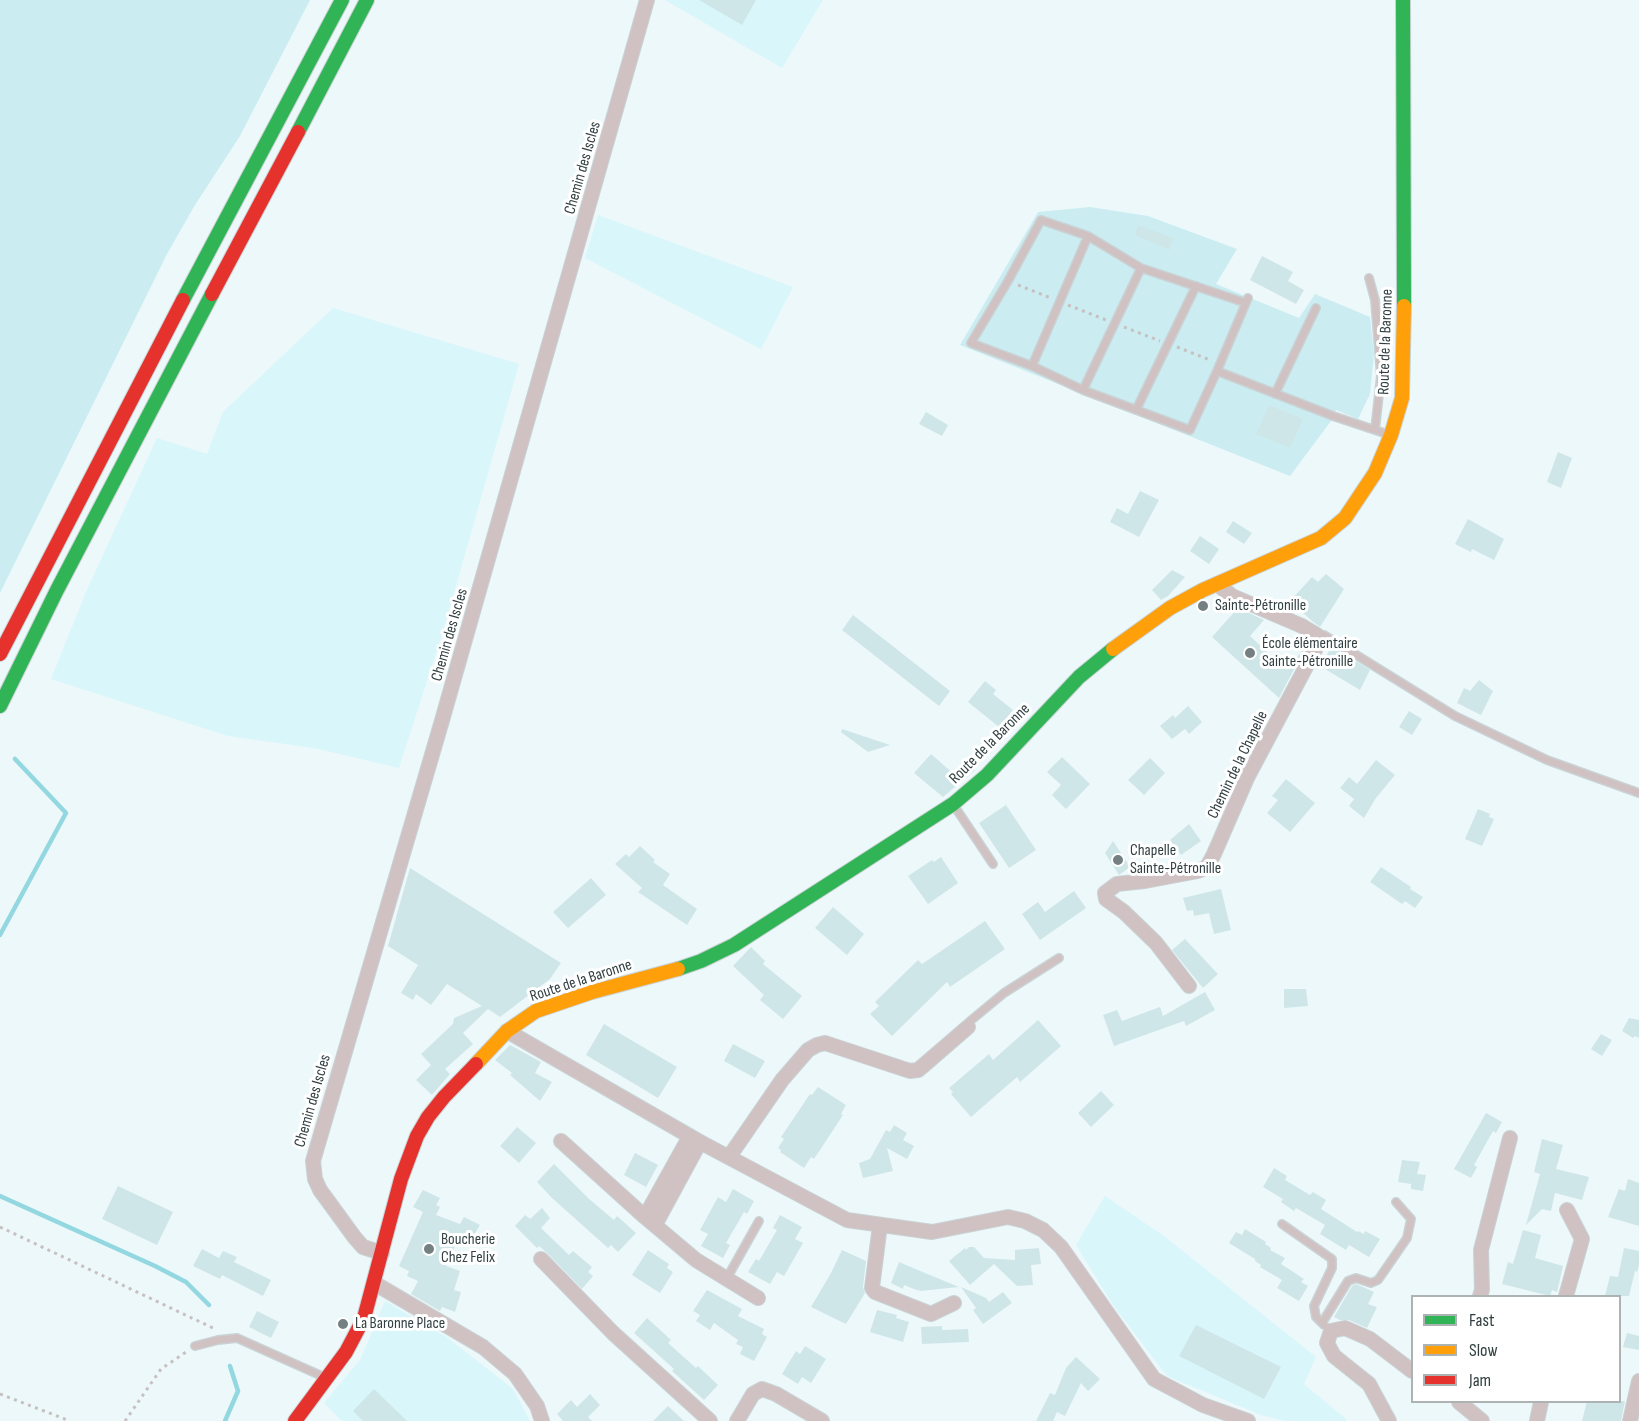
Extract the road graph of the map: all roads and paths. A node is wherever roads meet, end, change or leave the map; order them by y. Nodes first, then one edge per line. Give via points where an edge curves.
1 (342, 0) edge
2 (367, 0) edge
3 (647, 0) edge
4 (1403, 0) edge
5 (1088, 236) junction
6 (1141, 268) junction
7 (1369, 278) dead end
8 (1196, 286) junction
9 (1316, 308) dead end
10 (1032, 366) junction
11 (1217, 371) junction
12 (1083, 390) junction
13 (1275, 394) junction
14 (1136, 410) junction
15 (1375, 430) junction
16 (1391, 435) junction
17 (1217, 584) junction
18 (1317, 634) junction
19 (0, 654) edge
20 (0, 706) edge
21 (1639, 793) edge
22 (953, 804) junction
23 (993, 864) dead end
24 (1059, 958) dead end
25 (1189, 986) dead end
26 (968, 1027) joint
27 (507, 1031) junction
28 (1510, 1138) dead end
29 (695, 1139) junction
30 (561, 1141) dead end
31 (729, 1157) junction
32 (1396, 1202) dead end
33 (1567, 1210) dead end
34 (650, 1221) junction
35 (759, 1221) dead end
36 (1282, 1224) dead end
37 (880, 1225) junction
38 (0, 1227) edge
39 (382, 1253) junction
40 (541, 1259) dead end
41 (727, 1278) junction
42 (374, 1283) junction
43 (1480, 1295) edge
44 (1566, 1295) edge
45 (758, 1298) dead end
46 (954, 1303) dead end
47 (1326, 1327) junction
48 (237, 1338) junction
49 (195, 1346) joint
50 (1411, 1370) edge
51 (327, 1379) junction
52 (1639, 1381) edge
53 (0, 1394) edge
54 (1461, 1403) edge
55 (1541, 1403) edge
56 (70, 1421) edge
57 (124, 1421) edge
58 (295, 1421) edge
59 (542, 1421) edge
60 (710, 1421) edge
61 (737, 1421) edge
62 (822, 1421) edge
63 (1248, 1421) edge
64 (1389, 1421) edge
65 (1482, 1421) edge
66 (1537, 1421) edge
67 (1630, 1421) edge

1 - 19 main road
2 - 20 main road
3 - 39 street, Chemin des Iscles via 313,1161 320,1190 355,1238 363,1247
4 - 16 main road, Route de la Baronne via 1404,356 1402,398
5 - 6 lane
5 - 10 lane
5 - 10 lane via 1041,220 971,343
6 - 8 lane
6 - 12 lane
7 - 15 lane via 1375,300 1381,376
8 - 11 lane via 1247,301
8 - 14 lane
9 - 13 lane
10 - 12 lane
11 - 13 lane
11 - 14 lane via 1190,430
12 - 14 lane
13 - 15 lane
15 - 16 lane
16 - 17 main road, Route de la Baronne via 1362,496 1321,538
17 - 18 street via 1232,596
17 - 22 main road, Route de la Baronne via 1170,608 1108,651 987,775
18 - 21 lane via 1455,716 1547,760
18 - 25 street, Chemin de la Chapelle via 1313,656 1247,778 1207,867 1117,884 1106,893 1106,899 1156,943
22 - 23 lane
22 - 27 main road, Route de la Baronne via 724,951 679,969 536,1011
24 - 26 lane via 1004,993
26 - 31 street via 918,1070 910,1071 825,1044 817,1045 782,1080
27 - 29 street
27 - 39 main road, Route de la Baronne via 444,1097 417,1136 401,1179
28 - 43 street via 1481,1250
29 - 31 street
29 - 34 street
30 - 34 street
31 - 37 street via 847,1220
32 - 47 lane via 1411,1219 1407,1238 1378,1280 1348,1281
33 - 44 street via 1582,1239
34 - 41 street via 696,1260
35 - 41 lane
36 - 47 lane via 1332,1259 1332,1268 1314,1306 1316,1317
37 - 46 street via 872,1288 875,1292 931,1314
37 - 63 street via 932,1232 1008,1217 1043,1230 1061,1247 1154,1378 1203,1405
38 - 48 path
39 - 42 main road, Route de la Baronne
40 - 60 street
41 - 45 street
42 - 51 main road, Route de la Baronne via 364,1318
42 - 59 street via 483,1347 514,1374 537,1406
47 - 50 street via 1345,1328 1370,1339
47 - 64 street via 1327,1343 1334,1356 1369,1384
48 - 49 lane
48 - 51 lane
49 - 57 path via 160,1370
51 - 58 main road, Route de la Baronne
52 - 67 street
53 - 56 path
54 - 65 street
55 - 66 street
61 - 62 street via 753,1394 762,1389

